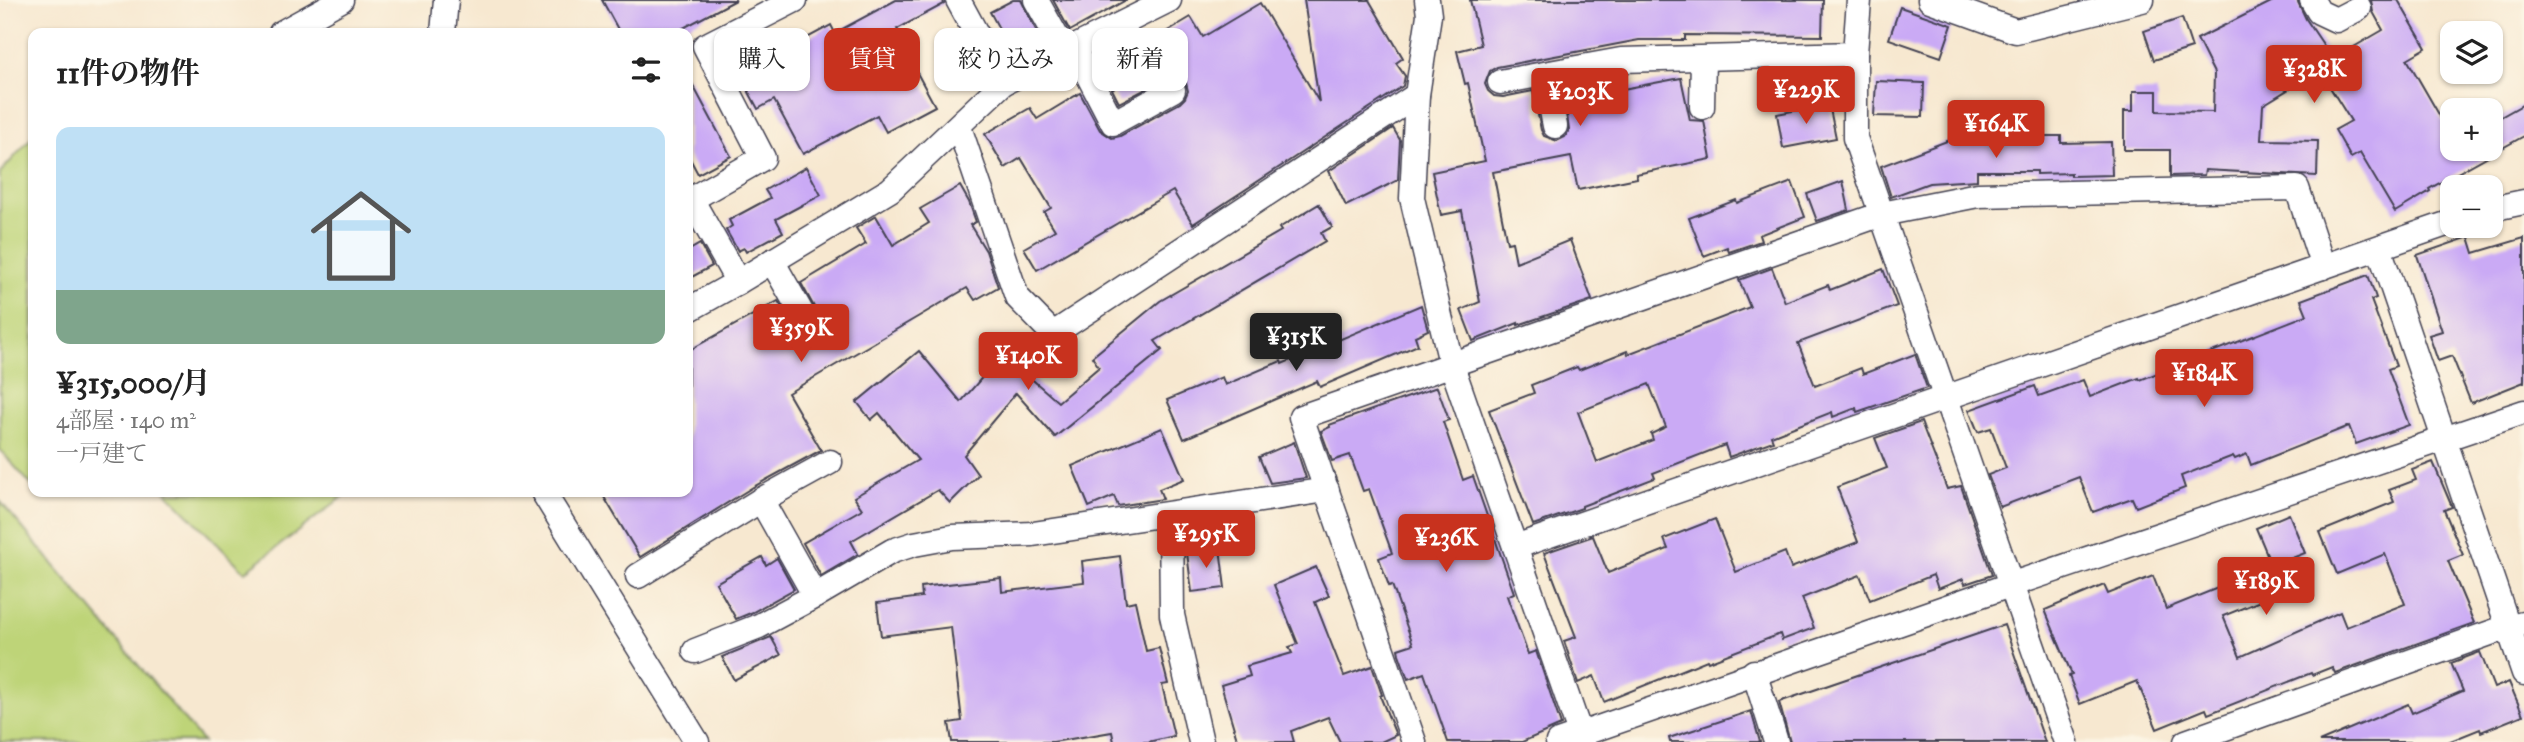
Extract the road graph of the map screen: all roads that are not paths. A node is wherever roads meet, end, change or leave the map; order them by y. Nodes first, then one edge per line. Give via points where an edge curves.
1 (341, 0) edge
2 (446, 0) edge
3 (795, 0) edge
4 (957, 0) edge
5 (1036, 0) edge
6 (1427, 0) edge
7 (1859, 0) edge
8 (1930, 0) edge
9 (2141, 0) edge
10 (2312, 0) edge
11 (1161, 2) edge
12 (2104, 5) edge
13 (2359, 8) dead end
14 (290, 28) edge
15 (443, 28) edge
16 (973, 28) edge
17 (1055, 28) edge
18 (1078, 46) edge
19 (1855, 54) junction
20 (1703, 59) junction
21 (1078, 64) edge
22 (1545, 75) junction
23 (1500, 82) dead end
24 (1092, 88) edge
25 (995, 91) edge
26 (1094, 91) edge
27 (1171, 91) edge
28 (1417, 95) junction
29 (1702, 107) dead end
30 (1555, 125) dead end
31 (959, 127) junction
32 (693, 198) edge
33 (2524, 202) edge
34 (2503, 206) edge
35 (693, 207) edge
36 (1882, 214) junction
37 (2440, 226) edge
38 (2378, 248) junction
39 (772, 261) junction
40 (2323, 267) junction
41 (738, 282) junction
42 (693, 307) edge
43 (805, 319) dead end
44 (1451, 363) junction
45 (1944, 399) junction
46 (2524, 412) edge
47 (2445, 437) junction
48 (830, 462) dead end
49 (1328, 490) junction
50 (546, 497) edge
51 (761, 500) junction
52 (1171, 515) junction
53 (1515, 547) junction
54 (638, 576) dead end
55 (2010, 585) junction
56 (816, 596) junction
57 (2516, 625) edge
58 (695, 651) dead end
59 (1754, 672) junction
60 (2524, 673) edge
61 (1573, 740) edge
62 (697, 742) edge
63 (1201, 742) edge
64 (1414, 742) edge
65 (1776, 742) edge
66 (2066, 742) edge
67 (2186, 742) edge

1 - 14 street
2 - 15 street
3 - 32 street via 705,46 763,158
4 - 16 street
5 - 17 street
6 - 28 street via 1429,15
7 - 19 street
8 - 12 street via 2016,31
9 - 12 street
10 - 13 street via 2319,12 2336,20
11 - 18 street
19 - 20 street
19 - 36 street via 1855,138
20 - 22 street via 1621,60
20 - 29 street
21 - 24 street
22 - 23 street
22 - 30 street
25 - 31 street
26 - 27 street via 1112,123
28 - 31 street via 1053,334 1017,297
28 - 44 street via 1412,198
31 - 39 street via 890,190
33 - 34 street
35 - 41 street
36 - 40 street via 1978,195 2297,187
36 - 44 street
36 - 45 street
37 - 38 street
38 - 40 street
38 - 47 street
39 - 41 street
39 - 43 street
40 - 45 street
41 - 42 street
44 - 49 street via 1301,417
44 - 53 street
45 - 53 street
45 - 55 street
46 - 47 street
47 - 55 street
47 - 57 street
48 - 51 street
49 - 52 street
49 - 64 street
50 - 62 street
51 - 54 street
51 - 56 street
52 - 56 street via 914,544 892,551
52 - 63 street via 1172,615
53 - 61 street
55 - 59 street
55 - 66 street
56 - 58 street
57 - 60 street
57 - 67 street
59 - 61 street
59 - 65 street

